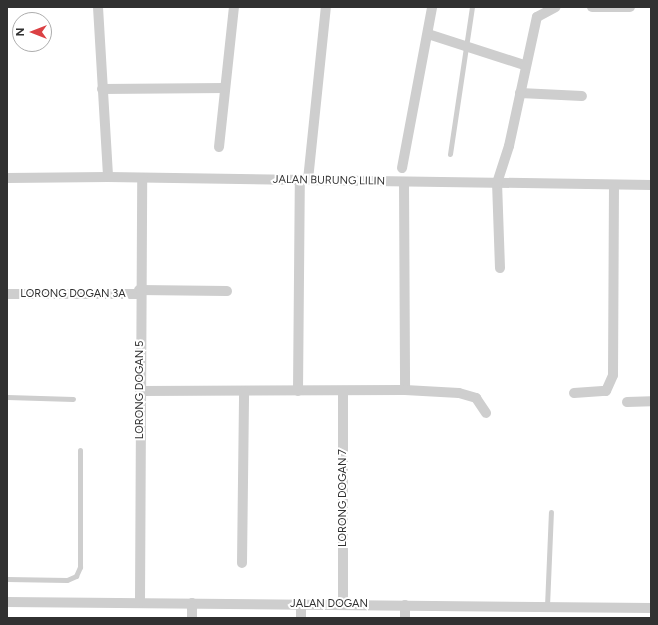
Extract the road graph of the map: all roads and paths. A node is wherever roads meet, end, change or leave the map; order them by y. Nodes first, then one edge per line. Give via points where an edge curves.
1 (98, 7) edge
2 (234, 7) edge
3 (326, 7) edge
4 (432, 7) edge
5 (472, 7) edge
6 (556, 7) edge
7 (592, 7) edge
8 (630, 7) edge
9 (536, 12) edge
10 (428, 34) junction
11 (467, 47) junction
12 (524, 65) junction
13 (225, 88) junction
14 (102, 89) junction
15 (520, 93) junction
16 (582, 96) dead end
17 (219, 147) dead end
18 (450, 154) dead end
19 (402, 168) dead end
20 (108, 177) junction
21 (7, 178) edge
22 (142, 178) junction
23 (304, 180) junction
24 (404, 182) junction
25 (498, 183) junction
26 (614, 185) junction
27 (651, 185) edge
28 (500, 268) dead end
29 (227, 291) dead end
30 (140, 292) junction
31 (7, 294) edge
32 (405, 390) junction
33 (140, 391) junction
34 (244, 391) junction
35 (298, 391) junction
36 (343, 391) junction
37 (574, 393) dead end
38 (7, 397) edge
39 (73, 399) dead end
40 (651, 401) edge
41 (628, 402) dead end
42 (486, 412) dead end
43 (80, 450) dead end
44 (551, 512) dead end
45 (242, 563) dead end
46 (7, 579) edge
47 (7, 602) edge
48 (140, 602) junction
49 (192, 603) junction
50 (300, 604) junction
51 (343, 605) junction
52 (405, 605) junction
53 (547, 606) junction
54 (651, 608) edge
55 (192, 618) edge
56 (301, 618) edge
57 (405, 618) edge

1 - 14 street
2 - 13 street
3 - 23 street
4 - 10 street
5 - 11 lane
6 - 9 street
7 - 8 street
9 - 12 street
10 - 11 street
10 - 19 street
11 - 12 street
11 - 18 lane
12 - 15 street
13 - 14 street
13 - 17 street
14 - 20 street
15 - 16 street
15 - 25 street
20 - 21 street, JALAN BURUNG LILIN
20 - 22 street, JALAN BURUNG LILIN
22 - 23 street, JALAN BURUNG LILIN
22 - 30 street, LORONG DOGAN 5
23 - 24 street, JALAN BURUNG LILIN
23 - 35 street
24 - 25 street, JALAN BURUNG LILIN
24 - 32 street
25 - 26 street, JALAN BURUNG LILIN
25 - 28 street
26 - 27 street, JALAN BURUNG LILIN
26 - 37 street via 613,375 606,391
29 - 30 street, LORONG DOGAN 3A
30 - 31 street, LORONG DOGAN 3A
30 - 33 street, LORONG DOGAN 5
32 - 36 street
32 - 42 street via 470,395 476,398
33 - 34 street
33 - 48 street, LORONG DOGAN 5
34 - 35 street
34 - 45 street
35 - 36 street
36 - 51 street, LORONG DOGAN 7
38 - 39 lane
40 - 41 street
43 - 46 lane via 80,567 76,576 67,580
44 - 53 lane
47 - 48 street, JALAN DOGAN
48 - 49 street, JALAN DOGAN
49 - 50 street, JALAN DOGAN
49 - 55 street
50 - 51 street, JALAN DOGAN
50 - 56 street
51 - 52 street, JALAN DOGAN
52 - 53 street, JALAN DOGAN
52 - 57 street
53 - 54 street, JALAN DOGAN

